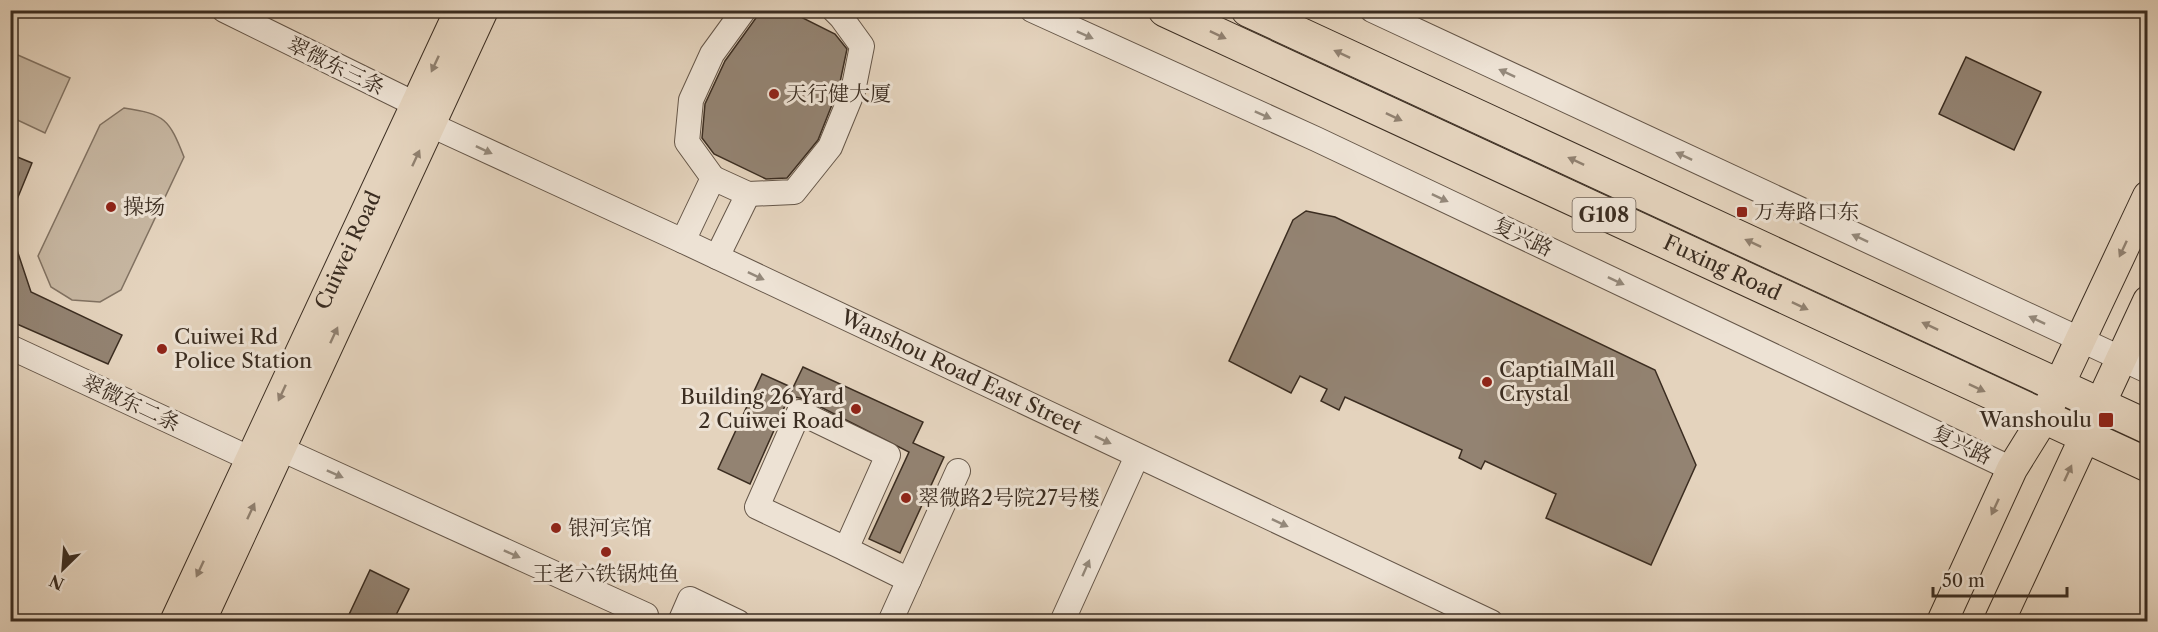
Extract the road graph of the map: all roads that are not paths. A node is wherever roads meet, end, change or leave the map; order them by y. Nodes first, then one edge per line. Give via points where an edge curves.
1 (224, 10) edge
2 (460, 10) edge
3 (483, 10) edge
4 (744, 10) edge
5 (834, 10) edge
6 (1032, 10) edge
7 (1165, 10) edge
8 (1248, 10) edge
9 (1372, 10) edge
10 (424, 115) junction
11 (713, 178) junction
12 (748, 194) junction
13 (2148, 196) edge
14 (683, 241) junction
15 (717, 257) junction
16 (2148, 301) edge
17 (2081, 340) junction
18 (10, 347) edge
19 (2120, 359) junction
20 (2148, 371) edge
21 (2059, 386) junction
22 (2100, 404) junction
23 (2043, 419) junction
24 (2148, 426) edge
25 (2085, 437) junction
26 (281, 449) junction
27 (1137, 456) junction
28 (251, 459) junction
29 (2148, 465) edge
30 (2012, 469) junction
31 (958, 471) dead end
32 (846, 549) junction
33 (909, 580) junction
34 (665, 619) edge
35 (175, 621) edge
36 (200, 621) edge
37 (738, 621) edge
38 (890, 621) edge
39 (1062, 621) edge
40 (1491, 621) edge
41 (1942, 621) edge
42 (1999, 621) edge

1 - 10 street, 翠微东三条
2 -> 10 main road, Cuiwei Road
3 - 10 main road, Cuiwei Road
4 - 11 street via 712,54 691,100 687,142
5 - 12 street via 862,46 853,91 830,147 794,192
6 -> 30 street, 复兴路 via 1316,139
7 -> 23 highway, Fuxing Road / G108
21 -> 8 highway, Fuxing Road / G108
17 -> 9 street
10 -> 14 street, Wanshou Road East Street
26 -> 10 main road, Cuiwei Road
10 -> 28 main road, Cuiwei Road
11 - 12 street
11 - 14 street
12 - 15 street
13 -> 17 main road
14 - 15 street, Wanshou Road East Street
15 -> 27 street, Wanshou Road East Street
16 - 19 main road
17 - 19 street
17 - 21 main road
18 - 28 street, 翠微东二条
19 - 20 street
19 - 22 main road
21 - 22 highway, Fuxing Road / G108
21 - 23 main road
22 - 24 highway, Fuxing Road / G108
22 - 25 main road
23 - 25 highway, Fuxing Road / G108
23 - 30 main road
25 - 29 highway, Fuxing Road / G108
42 -> 25 main road
26 -> 34 street via 646,615
36 -> 26 main road, Cuiwei Road
39 -> 27 street
27 -> 40 street, Wanshou Road East Street
28 -> 35 main road, Cuiwei Road
30 -> 41 main road
31 - 33 street
32 - 32 street via 757,507 799,412 888,455
32 - 33 street
33 - 38 street
34 - 37 street via 690,599

